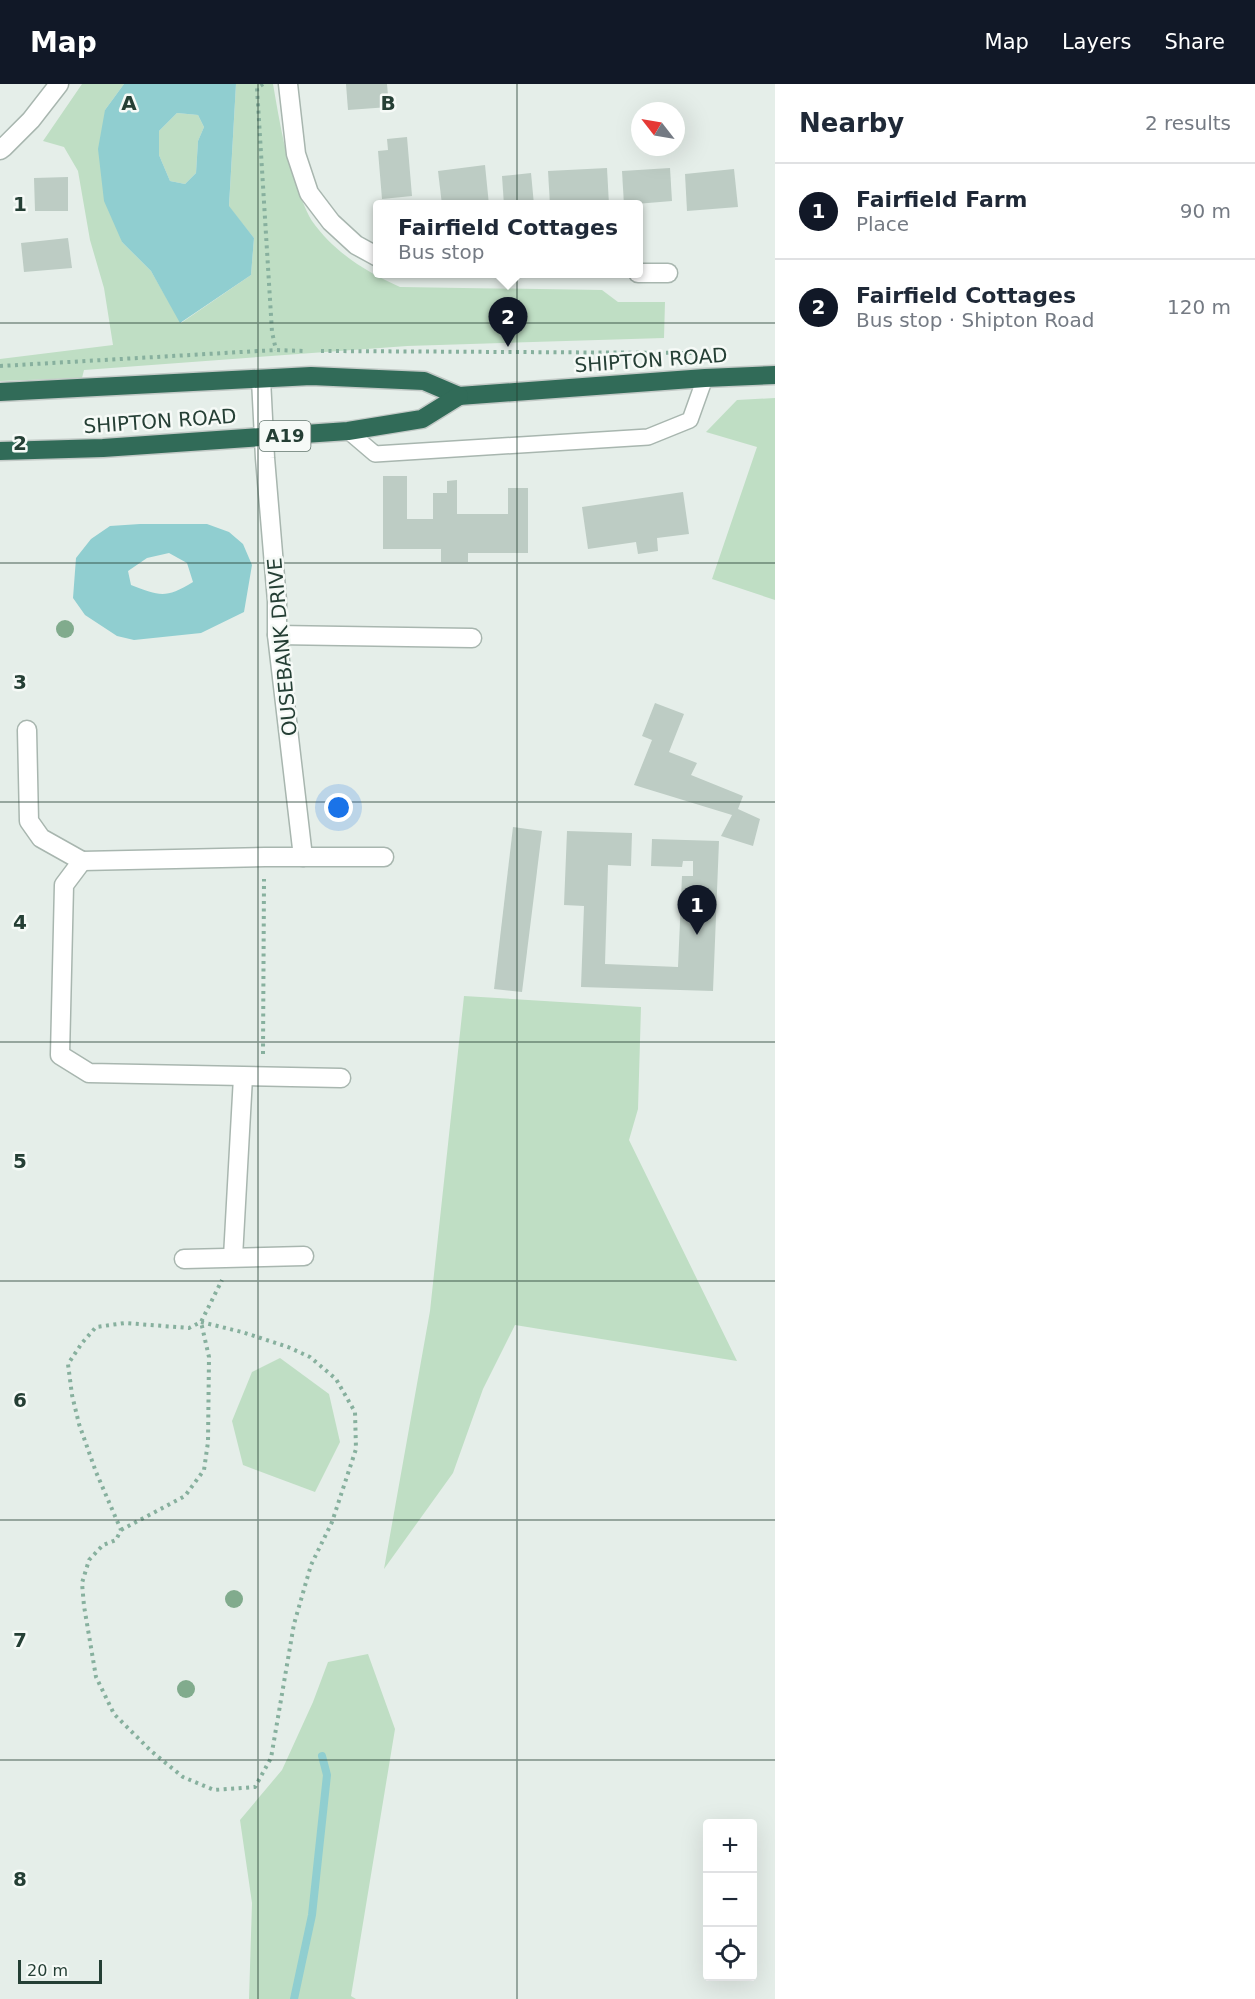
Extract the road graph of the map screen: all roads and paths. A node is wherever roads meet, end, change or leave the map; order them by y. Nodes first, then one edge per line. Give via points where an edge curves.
1 (59, 84) edge
2 (264, 84) edge
3 (288, 84) edge
4 (0, 150) edge
5 (373, 254) edge
6 (643, 273) edge
7 (668, 273) dead end
8 (276, 350) dead end
9 (775, 375) edge
10 (705, 378) junction
11 (261, 379) junction
12 (0, 392) edge
13 (459, 396) junction
14 (348, 431) junction
15 (264, 437) junction
16 (0, 452) edge
17 (277, 635) junction
18 (472, 638) dead end
19 (27, 730) dead end
20 (265, 857) junction
21 (303, 857) junction
22 (384, 857) dead end
23 (82, 861) junction
24 (243, 1077) junction
25 (262, 1077) junction
26 (341, 1078) dead end
27 (304, 1256) dead end
28 (233, 1257) junction
29 (184, 1259) dead end
30 (201, 1322) junction
31 (121, 1530) junction

1 - 4 street via 31,120
2 - 8 path via 257,88
3 - 5 street via 296,154 309,194 331,222 356,245
6 - 7 street
9 - 10 highway, SHIPTON ROAD / A19
10 - 13 highway, SHIPTON ROAD / A19
10 - 14 lane via 690,420 648,436 375,454
11 - 12 highway, SHIPTON ROAD / A19
11 - 13 highway, SHIPTON ROAD / A19 via 311,376 424,381
11 - 15 street, OUSEBANK DRIVE
13 - 14 highway, SHIPTON ROAD / A19 via 422,419
14 - 15 highway, SHIPTON ROAD / A19
15 - 16 highway, SHIPTON ROAD / A19
15 - 17 street, OUSEBANK DRIVE
17 - 18 street
17 - 21 street, OUSEBANK DRIVE
19 - 23 street via 29,821 41,838
20 - 21 street
20 - 23 street
20 - 25 path
21 - 22 street
23 - 24 street via 64,885 60,1055 89,1073
24 - 25 street
24 - 28 street
25 - 26 street
27 - 28 street
28 - 29 street
28 - 30 path
30 - 31 path via 209,1357 204,1470 185,1496
30 - 31 path via 189,1328 124,1323 96,1327 69,1364 79,1424
30 - 31 path via 242,1332 310,1357 336,1379 355,1412 356,1449 332,1522 311,1565 294,1624 272,1758 255,1787 214,1790 183,1777 114,1714 96,1677 82,1583 89,1560 103,1545 116,1540

